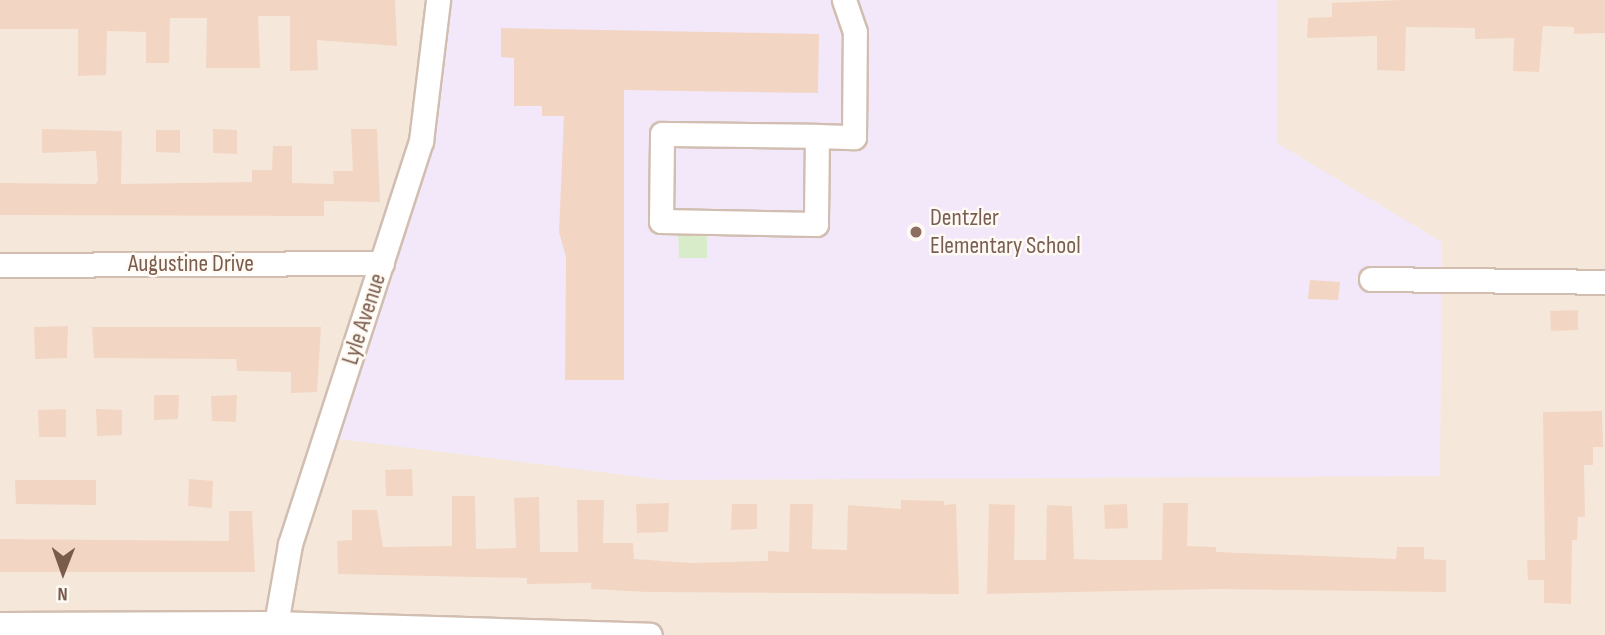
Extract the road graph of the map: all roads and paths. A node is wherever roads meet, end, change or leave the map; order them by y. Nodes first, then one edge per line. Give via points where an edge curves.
1 (438, 0) edge
2 (844, 0) edge
3 (817, 136) junction
4 (382, 263) junction
5 (0, 265) edge
6 (1371, 279) dead end
7 (1605, 282) edge
8 (0, 624) edge
9 (274, 629) edge
10 (650, 635) edge

1 - 4 street, Lyle Avenue via 421,141
2 - 3 street via 855,32 854,137
3 - 3 street via 662,134 661,221 816,224
4 - 5 street, Augustine Drive
4 - 9 street, Lyle Avenue via 290,544
6 - 7 street
8 - 9 street
9 - 10 street

